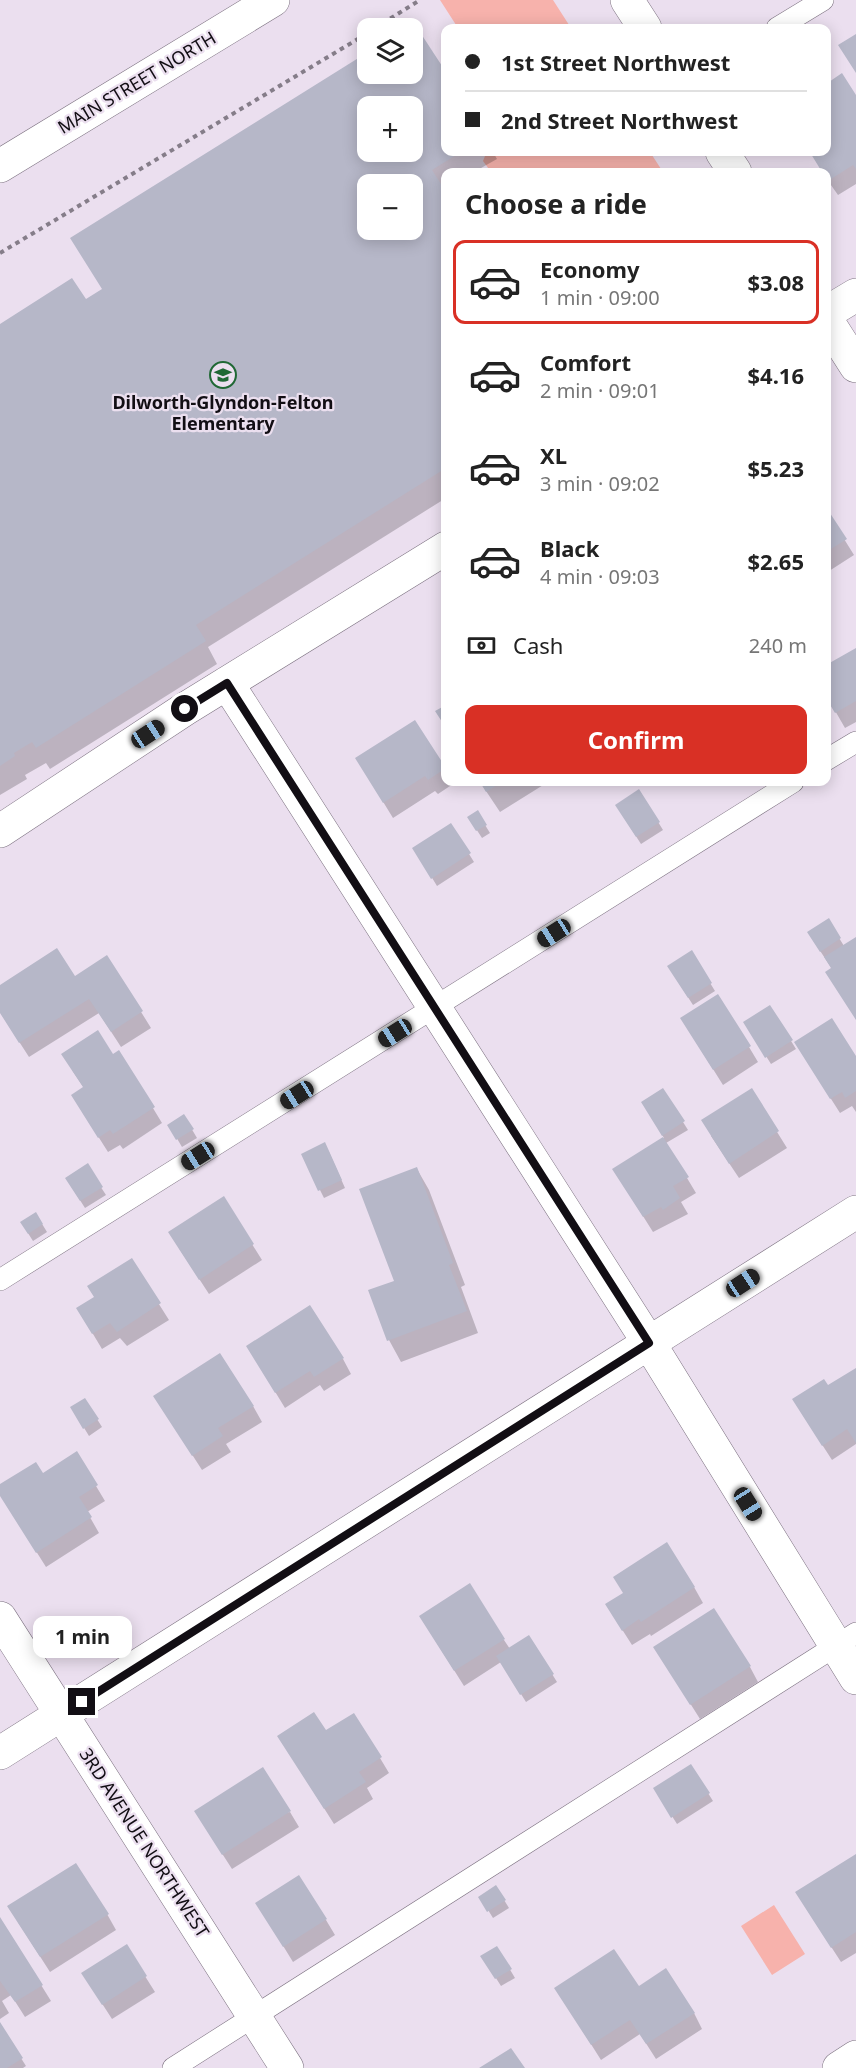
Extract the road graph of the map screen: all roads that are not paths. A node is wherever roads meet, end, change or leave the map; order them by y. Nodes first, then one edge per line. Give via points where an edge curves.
1 (273, 0) edge
2 (627, 0) edge
3 (823, 0) edge
4 (642, 24) edge
5 (784, 24) edge
6 (0, 166) edge
7 (856, 295) edge
8 (831, 310) edge
9 (831, 327) edge
10 (856, 366) edge
11 (441, 551) edge
12 (227, 683) junction
13 (856, 741) edge
14 (831, 757) edge
15 (787, 786) edge
16 (0, 831) edge
17 (435, 1009) junction
18 (856, 1212) edge
19 (0, 1280) edge
20 (649, 1343) junction
21 (0, 1618) edge
22 (846, 1639) edge
23 (856, 1678) edge
24 (62, 1714) junction
25 (0, 1753) edge
26 (255, 2016) junction
27 (856, 2057) edge
28 (173, 2068) edge
29 (287, 2068) edge
30 (839, 2068) edge

1 - 6 street, MAIN STREET NORTH
2 - 4 street
3 - 5 lane
7 - 8 street
9 - 10 street
11 - 12 street
12 - 16 street
12 - 17 street
13 - 14 lane
15 - 17 lane
17 - 19 lane
17 - 20 street
18 - 20 street
20 - 22 street
20 - 24 street
21 - 24 street, 3RD AVENUE NORTHWEST
22 - 23 street
22 - 26 lane
24 - 25 street
24 - 26 street, 3RD AVENUE NORTHWEST
26 - 28 lane
26 - 29 street, 3RD AVENUE NORTHWEST
27 - 30 street

